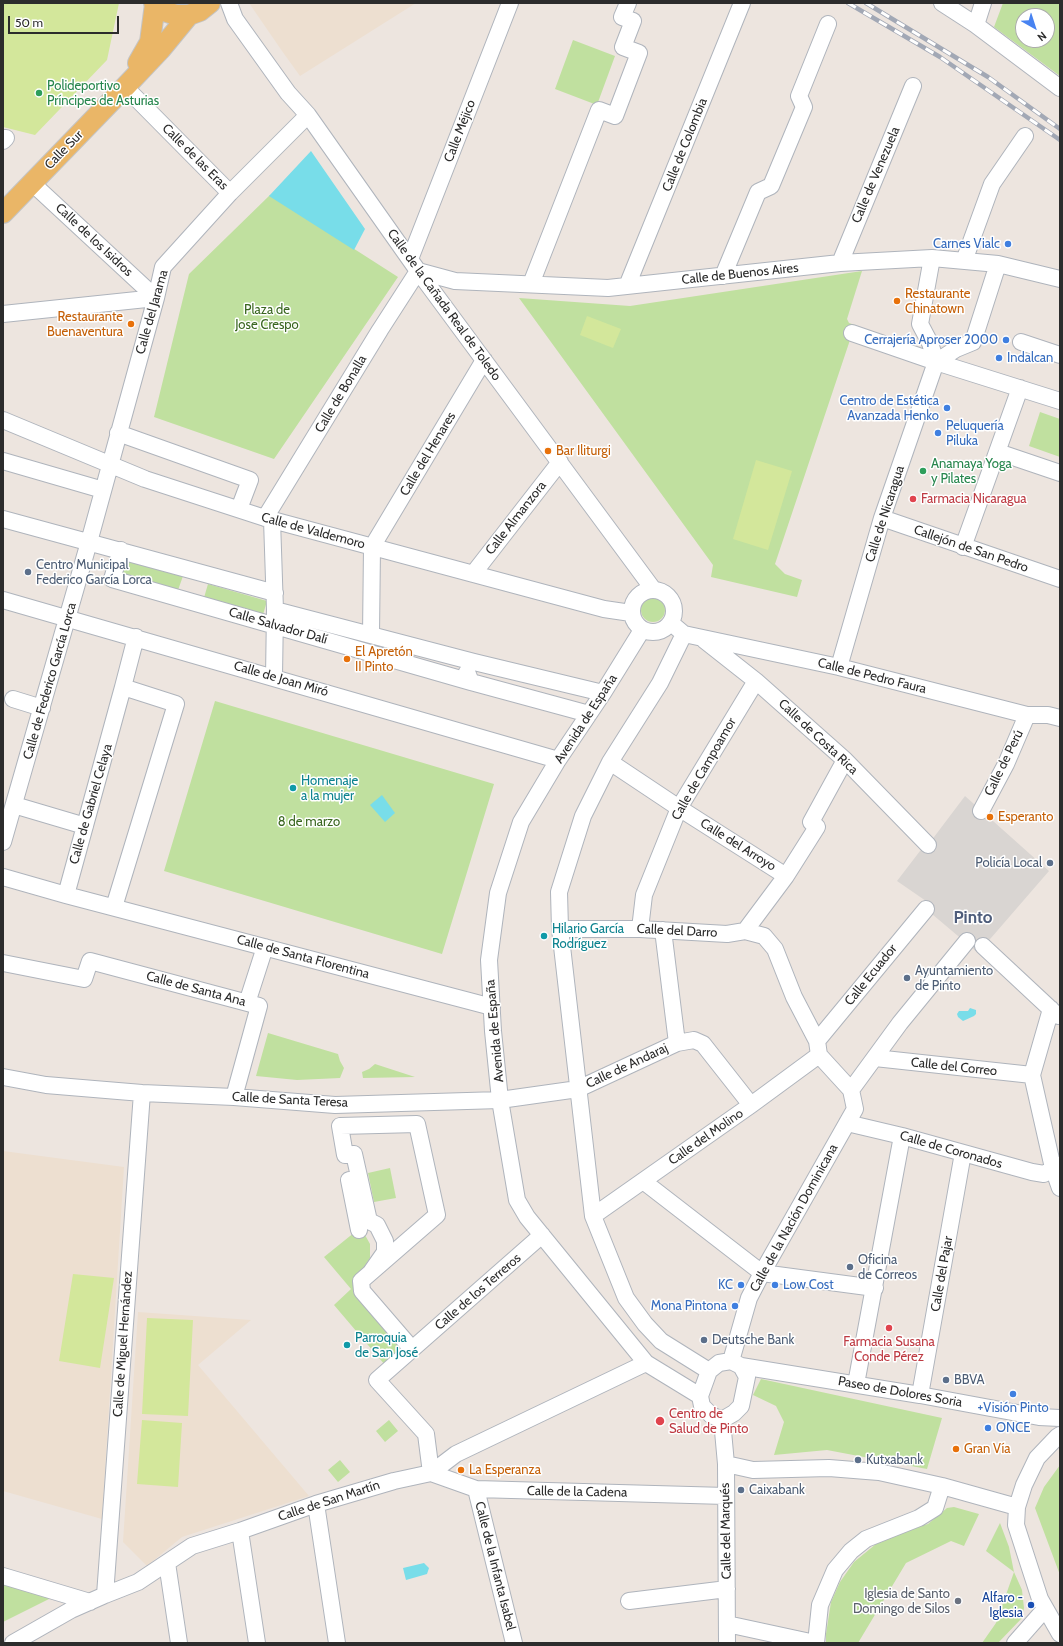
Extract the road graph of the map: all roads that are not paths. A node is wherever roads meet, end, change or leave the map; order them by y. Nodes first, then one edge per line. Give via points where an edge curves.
1 (154, 3) edge
2 (210, 3) edge
3 (229, 3) edge
4 (510, 3) edge
5 (628, 3) edge
6 (742, 3) edge
7 (942, 3) edge
8 (983, 3) edge
9 (189, 15) junction
10 (235, 19) junction
11 (828, 24) dead end
12 (976, 25) junction
13 (913, 86) dead end
14 (125, 87) junction
15 (1060, 88) edge
16 (308, 116) junction
17 (1025, 136) dead end
18 (3, 138) edge
19 (3, 141) edge
20 (32, 183) junction
21 (230, 193) junction
22 (3, 213) edge
23 (932, 258) junction
24 (964, 261) junction
25 (840, 263) junction
26 (998, 264) junction
27 (414, 265) junction
28 (723, 276) junction
29 (1060, 279) edge
30 (532, 284) junction
31 (627, 286) junction
32 (156, 298) junction
33 (3, 314) edge
34 (852, 333) dead end
35 (1021, 342) dead end
36 (1060, 355) edge
37 (484, 360) junction
38 (936, 362) junction
39 (1020, 388) junction
40 (1060, 401) edge
41 (3, 420) edge
42 (118, 433) junction
43 (998, 452) junction
44 (3, 461) edge
45 (560, 462) junction
46 (109, 465) junction
47 (1060, 473) edge
48 (103, 490) junction
49 (239, 509) junction
50 (882, 518) junction
51 (3, 519) edge
52 (269, 519) junction
53 (89, 542) junction
54 (372, 547) junction
55 (963, 547) junction
56 (120, 550) junction
57 (473, 574) junction
58 (1060, 579) edge
59 (653, 589) junction
60 (274, 593) junction
61 (3, 600) edge
62 (631, 613) junction
63 (68, 618) junction
64 (275, 618) junction
65 (671, 623) junction
66 (642, 630) junction
67 (684, 634) junction
68 (371, 635) junction
69 (136, 638) junction
70 (700, 638) junction
71 (461, 659) junction
72 (839, 667) junction
73 (274, 677) junction
74 (756, 681) junction
75 (471, 682) junction
76 (123, 687) junction
77 (603, 693) junction
78 (14, 700) dead end
79 (42, 708) junction
80 (589, 714) junction
81 (1027, 714) junction
82 (1060, 718) edge
83 (558, 760) junction
84 (845, 760) junction
85 (610, 762) junction
86 (11, 800) edge
87 (679, 808) junction
88 (981, 811) dead end
89 (85, 826) junction
90 (3, 842) edge
91 (928, 845) dead end
92 (786, 876) junction
93 (3, 877) edge
94 (66, 895) junction
95 (114, 907) junction
96 (926, 909) dead end
97 (560, 929) junction
98 (640, 929) junction
99 (664, 930) junction
100 (745, 931) junction
101 (966, 941) dead end
102 (983, 946) dead end
103 (265, 947) junction
104 (3, 963) edge
105 (247, 1003) junction
106 (492, 1007) junction
107 (1056, 1014) edge
108 (677, 1043) junction
109 (818, 1048) junction
110 (875, 1058) junction
111 (1032, 1075) junction
112 (3, 1077) edge
113 (578, 1089) junction
114 (851, 1090) junction
115 (142, 1093) junction
116 (234, 1097) junction
117 (500, 1100) junction
118 (751, 1105) junction
119 (847, 1123) junction
120 (902, 1136) junction
121 (963, 1153) junction
122 (345, 1155) junction
123 (1057, 1166) edge
124 (643, 1181) junction
125 (1060, 1188) edge
126 (593, 1216) junction
127 (359, 1230) dead end
128 (542, 1235) junction
129 (371, 1272) junction
130 (762, 1272) junction
131 (875, 1288) junction
132 (412, 1349) junction
133 (646, 1363) junction
134 (736, 1364) junction
135 (708, 1371) junction
136 (856, 1384) junction
137 (920, 1395) junction
138 (700, 1396) junction
139 (1060, 1418) edge
140 (722, 1420) junction
141 (1060, 1435) edge
142 (1060, 1446) edge
143 (726, 1464) junction
144 (431, 1473) junction
145 (942, 1486) junction
146 (476, 1489) junction
147 (726, 1496) junction
148 (316, 1504) junction
149 (1017, 1507) junction
150 (240, 1531) junction
151 (1020, 1540) junction
152 (167, 1563) junction
153 (3, 1576) edge
154 (727, 1589) junction
155 (105, 1595) junction
156 (629, 1601) dead end
157 (90, 1602) junction
158 (1045, 1609) junction
159 (727, 1624) junction
160 (1060, 1634) edge
161 (13, 1643) edge
162 (179, 1643) edge
163 (257, 1643) edge
164 (337, 1643) edge
165 (514, 1643) edge
166 (727, 1643) edge
167 (816, 1643) edge
168 (1015, 1643) edge

1 - 9 main road via 164,11 176,15
1 - 14 main road, Calle Sur via 150,42
2 - 9 main road
2 - 10 street, Calle de la Cañada Real de Toledo
3 - 10 street, Calle de la Cañada Real de Toledo
4 - 27 street, Calle Méjico
5 - 30 street via 622,17 633,21 623,47 639,53 615,116 599,110
6 - 31 street, Calle de Colombia
7 - 12 street
8 - 12 street
9 - 14 main road, Calle Sur
10 - 16 street, Calle de la Cañada Real de Toledo via 288,93
11 - 28 street via 799,96 804,107 777,172 771,186 758,192
12 - 15 street
13 - 25 street, Calle de Venezuela
14 - 20 main road, Calle Sur
14 - 21 street, Calle de las Eras
16 - 21 street, Calle del Jarama
16 - 27 street, Calle de la Cañada Real de Toledo
17 - 24 street via 992,184
18 - 19 street via 6,138
20 - 22 main road, Calle Sur
20 - 32 street, Calle de los Isidros
21 - 32 street, Calle del Jarama via 163,267
23 - 24 street, Calle de Buenos Aires
23 - 25 street, Calle de Buenos Aires
23 - 38 street via 920,324
24 - 26 street, Calle de Buenos Aires
25 - 28 street, Calle de Buenos Aires
26 - 29 street, Calle de Buenos Aires
26 - 38 street via 973,342
27 - 30 street, Calle de Buenos Aires via 455,281
27 - 37 street, Calle de la Cañada Real de Toledo
27 - 52 street, Calle de Bonalla via 380,330
28 - 31 street, Calle de Buenos Aires
30 - 31 street, Calle de Buenos Aires via 608,288
32 - 33 street
32 - 42 street, Calle del Jarama
34 - 38 street
35 - 36 street
37 - 45 street, Calle de la Cañada Real de Toledo
37 - 54 street, Calle del Henares
38 - 39 street
38 - 50 street, Calle de Nicaragua
39 - 40 street
39 - 43 street
41 - 46 street, Calle de Valdemoro
42 - 46 street, Calle del Jarama
42 - 49 street via 250,480
43 - 47 street
43 - 55 street
44 - 48 street
45 - 57 street, Calle Almanzora
45 - 59 street, Calle de la Cañada Real de Toledo
46 - 48 street, Calle de Federico García Lorca
46 - 49 street, Calle de Valdemoro
48 - 53 street, Calle de Federico García Lorca
49 - 52 street, Calle de Valdemoro
50 - 55 street, Callejón de San Pedro
50 - 72 street, Calle de Nicaragua
51 - 53 street
52 - 54 street, Calle de Valdemoro
52 - 60 street
53 - 56 street
53 - 63 street, Calle de Federico García Lorca
54 - 57 street, Calle de Valdemoro
54 - 68 street
55 - 58 street, Callejón de San Pedro
56 - 60 street
56 - 64 street, Calle Salvador Dalí via 112,579
57 - 62 street, Calle de Valdemoro via 604,609
59 - 62 street via 639,594 632,605
59 - 65 street via 663,592 674,604 675,611
60 - 64 street
61 - 63 street, Calle de Joan Miró
62 - 66 street
63 - 69 street, Calle de Joan Miró
63 - 79 street, Calle de Federico García Lorca
64 - 68 street, Calle Salvador Dalí
64 - 73 street
64 - 75 street, Calle Salvador Dalí
65 - 66 street via 666,629 657,632
65 - 67 street
66 - 77 street, Avenida de España
67 - 70 street, Calle de Pedro Faura
67 - 85 street via 660,683
68 - 71 street, Calle Salvador Dalí
69 - 73 street, Calle de Joan Miró
69 - 76 street
70 - 72 street, Calle de Pedro Faura
70 - 74 street, Calle de Costa Rica
71 - 75 street
71 - 77 street, Calle Salvador Dalí
72 - 81 street, Calle de Pedro Faura
73 - 83 street, Calle de Joan Miró
74 - 84 street, Calle de Costa Rica
74 - 87 street, Calle de Campoamor
75 - 80 street, Calle Salvador Dalí
76 - 89 street, Calle de Gabriel Celaya
76 - 95 street via 176,704
77 - 80 street, Avenida de España
78 - 79 street
79 - 86 street, Calle de Federico García Lorca
80 - 83 street, Avenida de España
81 - 82 street, Calle de Pedro Faura
81 - 88 street, Calle de Perú via 1006,764
83 - 106 street, Avenida de España via 521,822 498,893 489,960
84 - 91 street, Calle de Costa Rica
84 - 92 street via 811,822 817,827
85 - 87 street, Calle del Arroyo
85 - 97 street via 583,816 559,892
86 - 89 street
86 - 90 street, Calle de Federico García Lorca
87 - 92 street, Calle del Arroyo
87 - 98 street, Calle de Campoamor via 644,895
89 - 94 street, Calle de Gabriel Celaya
92 - 100 street
93 - 94 street, Calle de Santa Florentina
94 - 95 street, Calle de Santa Florentina
95 - 103 street, Calle de Santa Florentina
96 - 109 street, Calle Ecuador
97 - 98 street, Calle del Darro
97 - 113 street
98 - 99 street, Calle del Darro
99 - 100 street, Calle del Darro via 727,934
99 - 108 street
100 - 109 street via 764,936 776,949 794,997
101 - 110 street
102 - 107 street
103 - 105 street
103 - 106 street, Calle de Santa Florentina
104 - 105 street, Calle de Santa Ana via 84,979 90,960
105 - 116 street, Calle de Santa Ana via 259,1006
106 - 117 street, Avenida de España
107 - 111 street
108 - 113 street, Calle de Andaraj
108 - 118 street, Calle de Andaraj via 694,1040 703,1044
109 - 114 street
109 - 118 street, Calle del Molino
110 - 111 street, Calle del Correo
110 - 114 street
111 - 123 street
112 - 115 street, Calle de Santa Teresa via 46,1085
113 - 117 street, Calle de Santa Teresa
113 - 126 street
114 - 119 street, Calle de la Nación Dominicana via 855,1108
115 - 116 street, Calle de Santa Teresa
115 - 155 street, Calle de Miguel Hernández
116 - 117 street, Calle de Santa Teresa via 335,1105
117 - 128 street, Avenida de España via 517,1200
118 - 124 street, Calle del Molino
119 - 120 street, Calle de Coronados
119 - 130 street, Calle de la Nación Dominicana
120 - 121 street, Calle de Coronados
120 - 131 street
121 - 123 street, Calle de Coronados via 1044,1174
121 - 137 street, Calle del Pajar
122 - 127 street
122 - 129 street via 354,1154 370,1221 377,1225 385,1241 385,1252
122 - 129 street via 340,1126 417,1124 437,1215
123 - 125 street
124 - 126 street, Calle del Molino
124 - 130 street
126 - 135 street via 626,1298 661,1340
128 - 132 street, Calle de los Terreros
128 - 133 street, Avenida de España
129 - 132 street via 361,1281 359,1291
130 - 131 street
130 - 134 street, Calle de la Nación Dominicana via 750,1298
131 - 136 street
132 - 144 street, Calle de los Terreros via 377,1380 426,1434
133 - 138 street, Avenida de España
133 - 144 street, Calle de San Martín via 456,1454
134 - 135 street via 719,1363
134 - 136 street, Paseo de Dolores Soria
134 - 140 street via 747,1377 741,1406
135 - 138 street
136 - 137 street, Paseo de Dolores Soria
137 - 139 street, Paseo de Dolores Soria via 1039,1417
138 - 140 street via 702,1406 711,1415
139 - 149 street, Paseo de Dolores Soria via 1050,1426 1023,1469 1011,1494
140 - 143 street, Calle del Marqués
141 - 149 street via 1037,1458
142 - 151 street via 1046,1460
143 - 145 street via 753,1470 829,1468 879,1472
143 - 147 street, Calle del Marqués
144 - 146 street, Calle de la Cadena
144 - 148 street, Calle de San Martín via 394,1480
145 - 149 street
145 - 167 street via 935,1508 919,1518 866,1539 851,1551 835,1570 820,1605
146 - 147 street, Calle de la Cadena
146 - 165 street, Calle de la Infanta Isabel
147 - 154 street, Calle del Marqués
148 - 150 street, Calle de San Martín
148 - 164 street
149 - 151 street via 1016,1525
150 - 152 street, Calle de San Martín via 192,1546
150 - 163 street
151 - 158 street
152 - 155 street, Calle de San Martín via 138,1582
152 - 162 street
153 - 157 street
154 - 156 street
154 - 159 street, Calle del Marqués
155 - 157 street, Calle de San Martín
157 - 161 street, Calle de San Martín
158 - 160 street
158 - 168 street
159 - 166 street, Calle del Marqués
159 - 167 street

